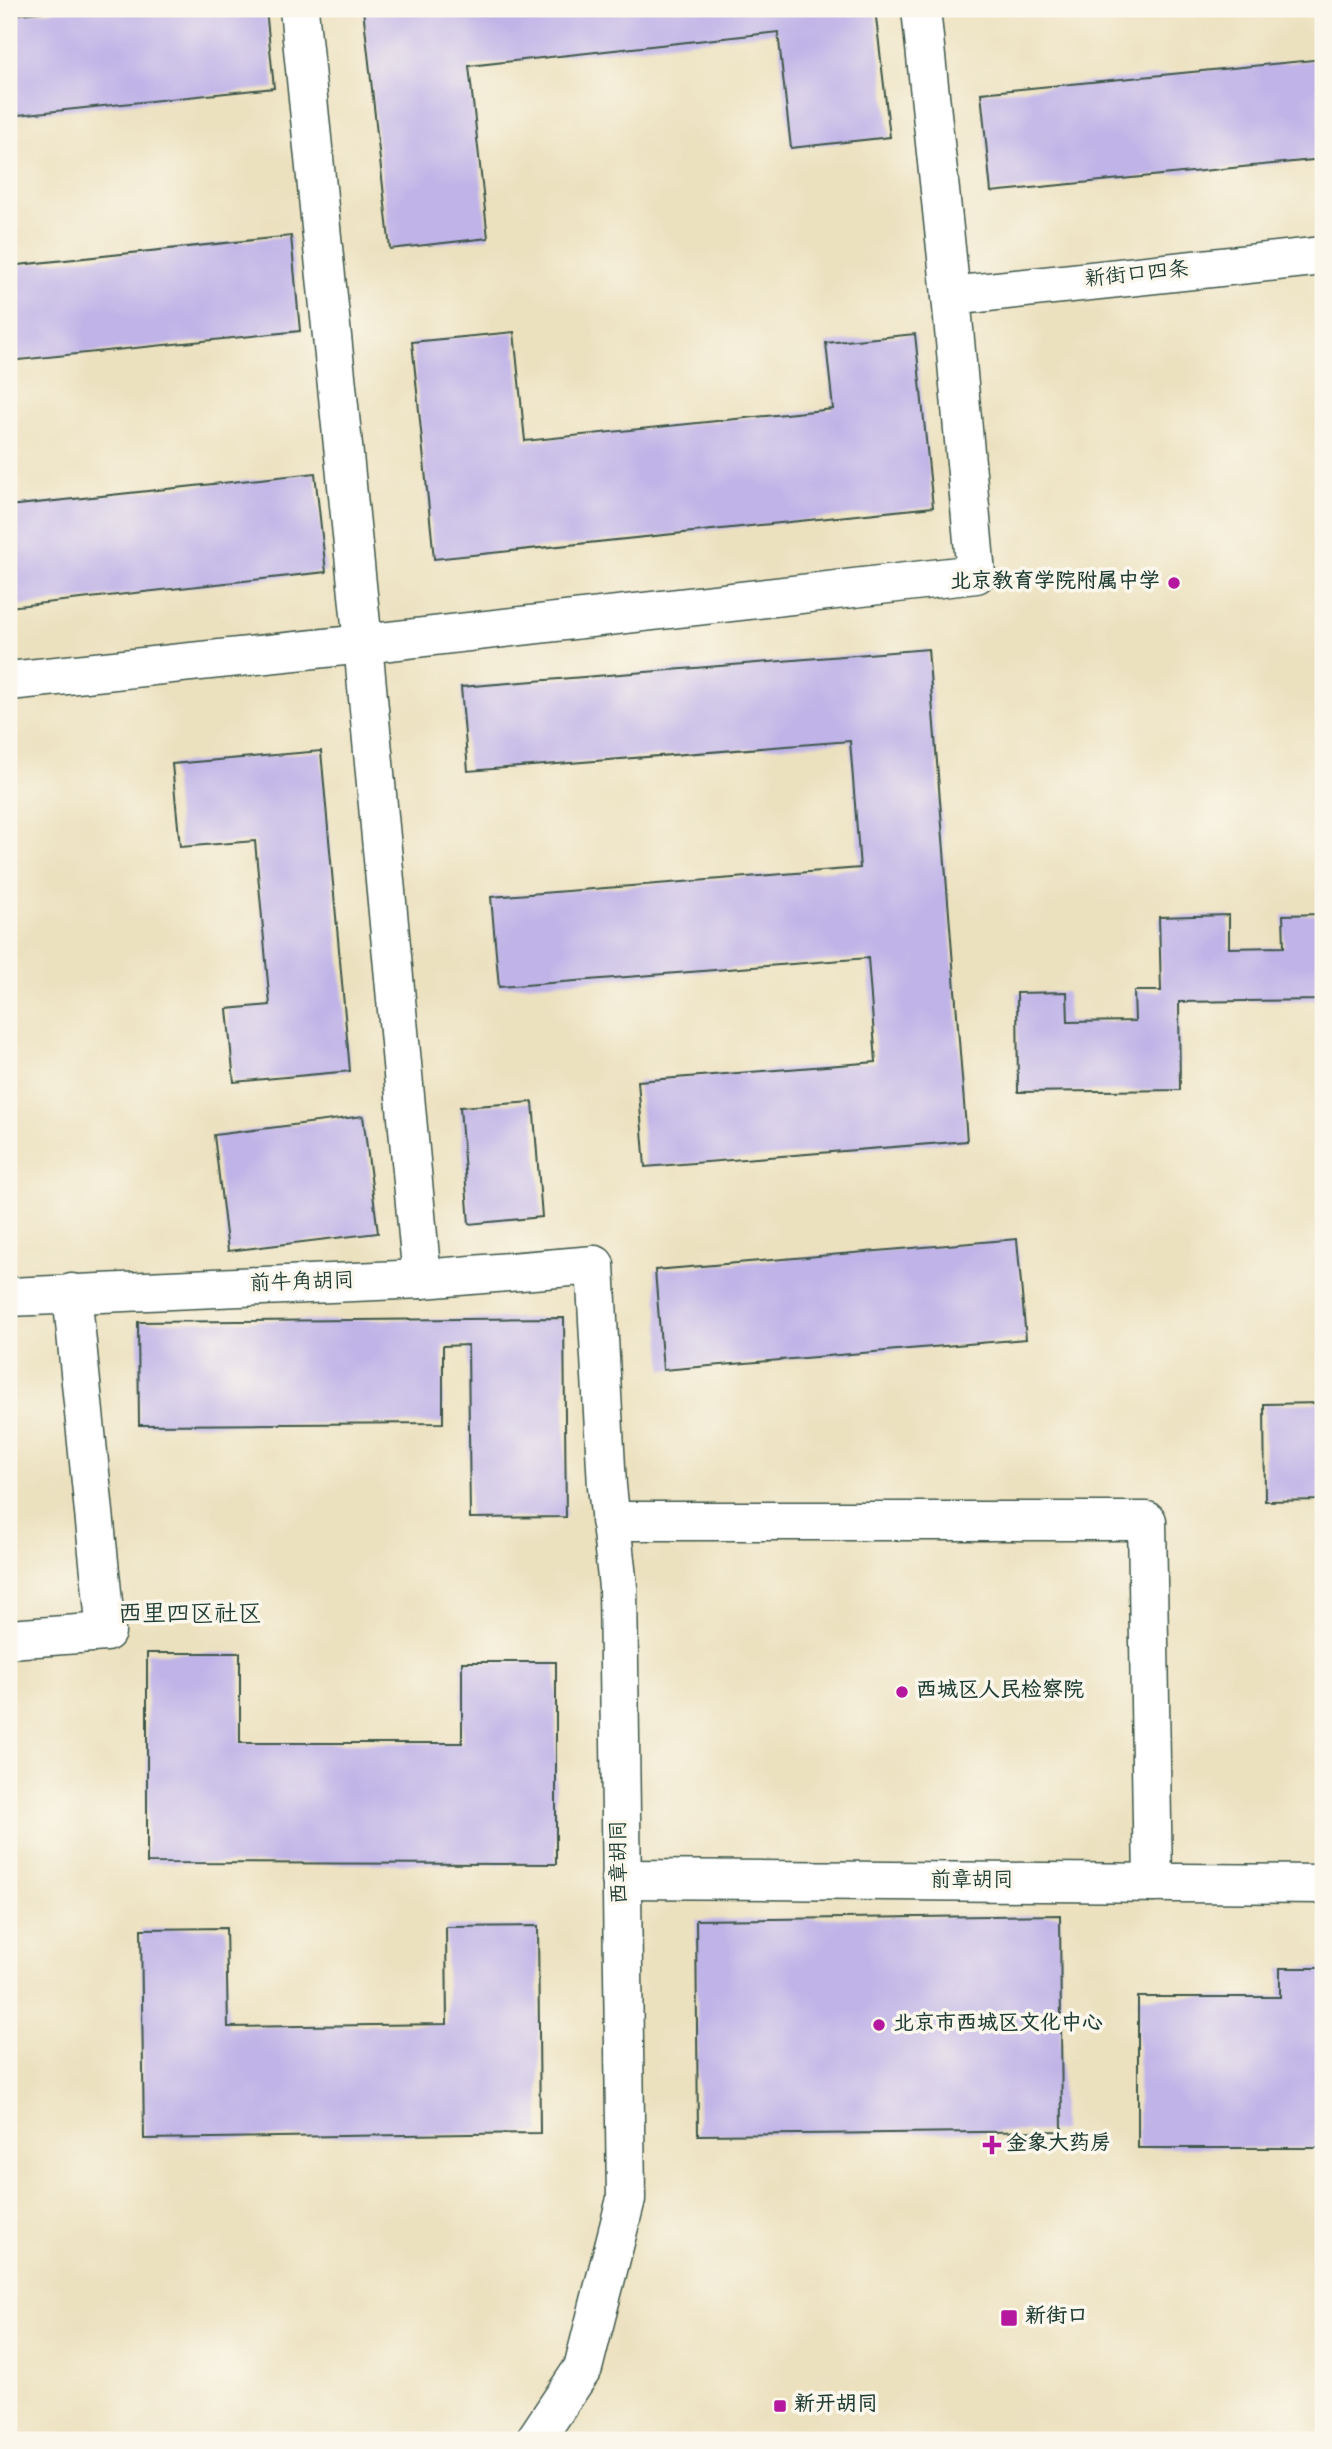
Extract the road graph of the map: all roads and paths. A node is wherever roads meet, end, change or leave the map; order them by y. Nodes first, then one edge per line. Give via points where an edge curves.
1 (299, 9) edge
2 (921, 9) edge
3 (1323, 256) edge
4 (951, 296) junction
5 (363, 644) junction
6 (9, 681) edge
7 (595, 1265) joint
8 (422, 1279) junction
9 (72, 1293) junction
10 (9, 1297) edge
11 (610, 1521) junction
12 (9, 1640) edge
13 (621, 1879) junction
14 (1153, 1883) junction
15 (1323, 1884) edge
16 (535, 2440) edge

1 - 5 street
2 - 4 street
3 - 4 street, 新街口四条
4 - 5 street via 976,574
5 - 6 street
5 - 8 street
7 - 8 street, 前牛角胡同
7 - 11 street, 西章胡同
8 - 9 street, 前牛角胡同
9 - 10 street, 前牛角胡同
9 - 12 street via 106,1632
11 - 13 street, 西章胡同 via 618,1587
11 - 14 street via 1147,1521
13 - 14 street, 前章胡同
13 - 16 street, 西章胡同 via 626,2199 583,2368
14 - 15 street, 前章胡同

